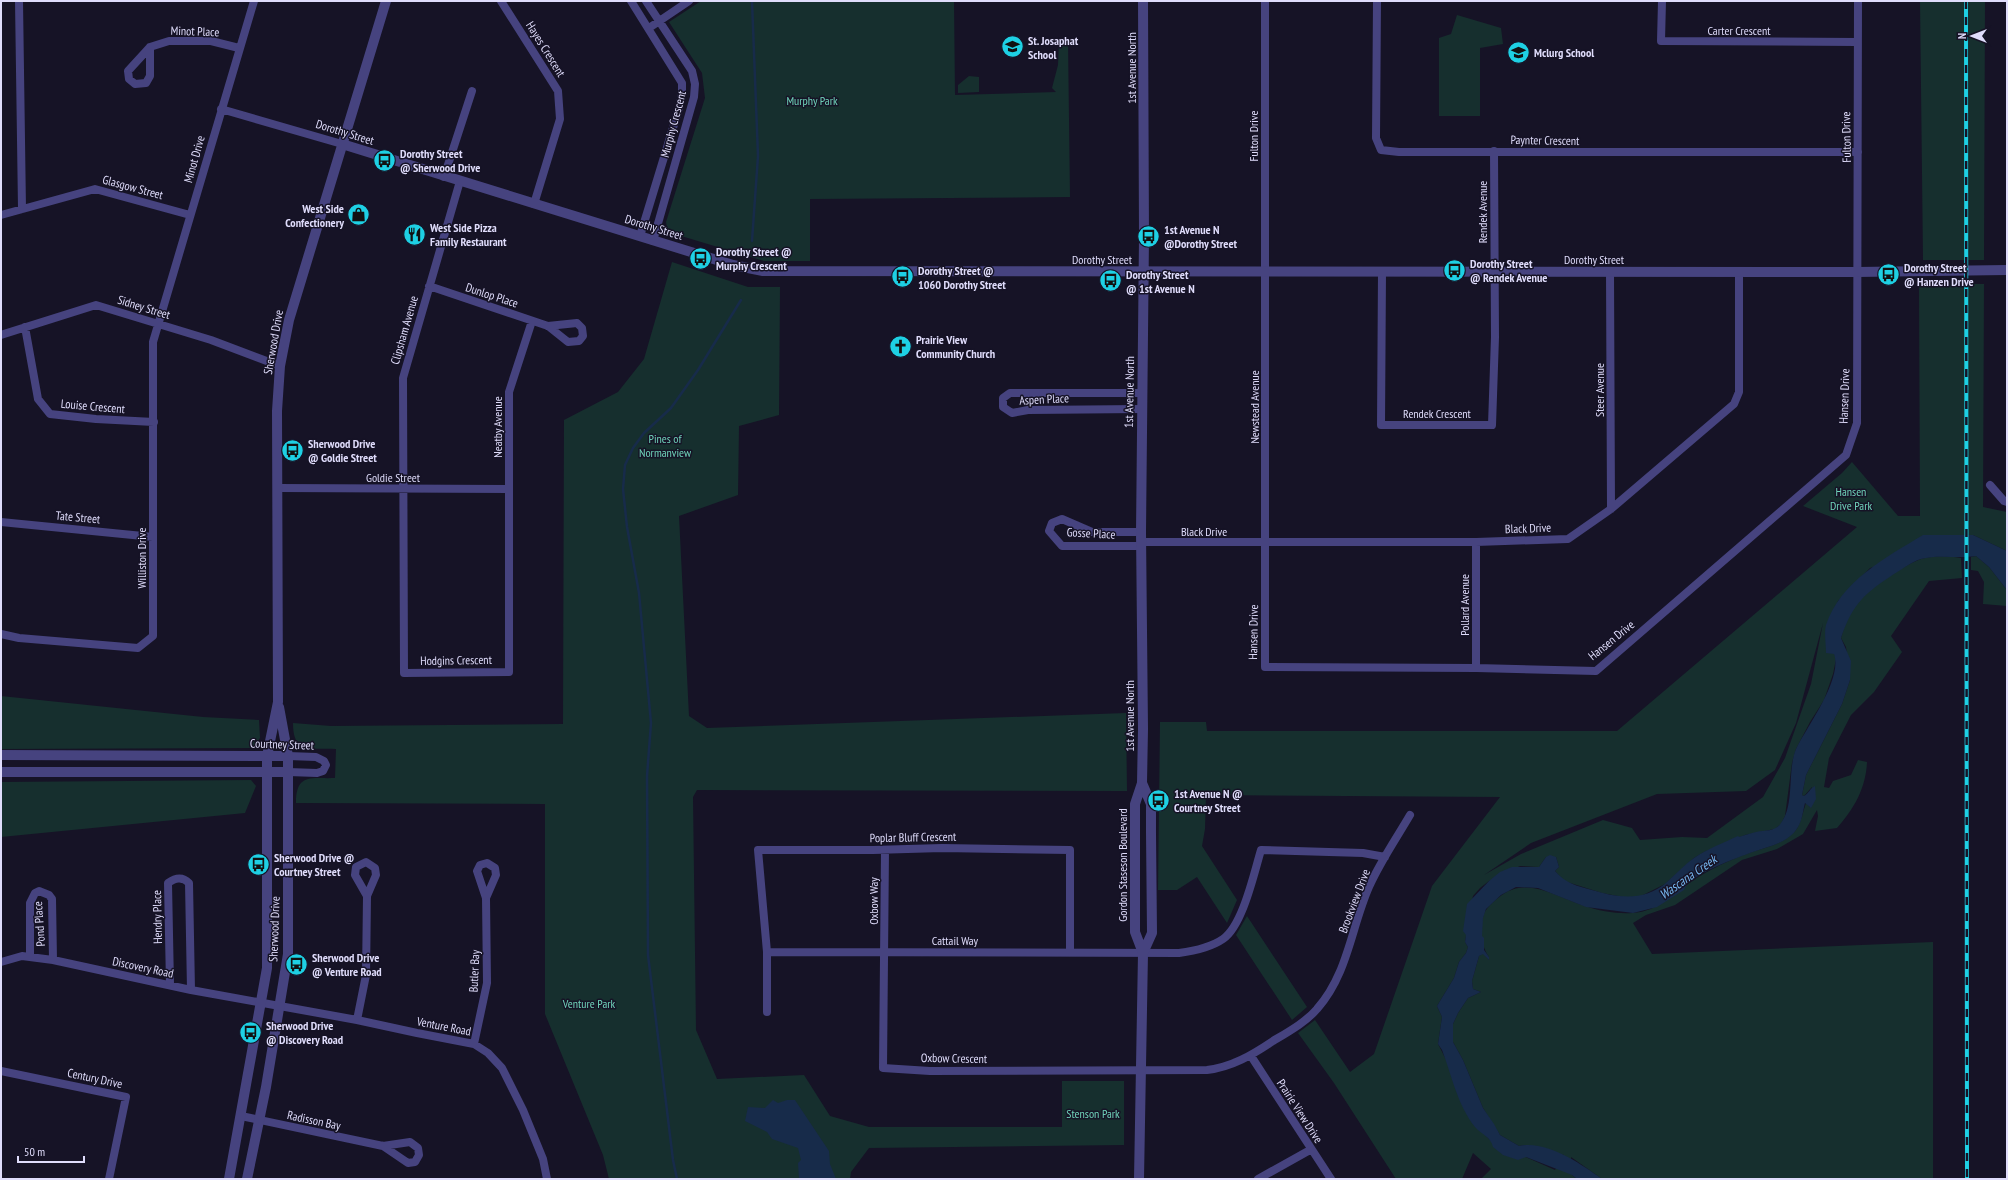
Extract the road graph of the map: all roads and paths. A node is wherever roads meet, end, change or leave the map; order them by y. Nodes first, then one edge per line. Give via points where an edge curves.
1 (19, 1) edge
2 (254, 1) edge
3 (386, 1) edge
4 (502, 1) edge
5 (631, 1) edge
6 (646, 1) edge
7 (690, 1) edge
8 (1143, 1) edge
9 (1265, 1) edge
10 (1377, 1) edge
11 (1662, 1) edge
12 (1858, 1) edge
13 (659, 21) junction
14 (649, 28) junction
15 (1858, 42) junction
16 (150, 47) dead end
17 (239, 48) junction
18 (472, 91) dead end
19 (221, 109) junction
20 (342, 144) junction
21 (1494, 151) junction
22 (1858, 152) junction
23 (444, 176) junction
24 (460, 181) junction
25 (534, 204) junction
26 (22, 210) junction
27 (1, 215) edge
28 (190, 215) junction
29 (640, 236) junction
30 (653, 241) junction
31 (2007, 270) edge
32 (1144, 272) junction
33 (1265, 272) junction
34 (1382, 272) junction
35 (1494, 272) junction
36 (1610, 272) junction
37 (1739, 272) junction
38 (1857, 272) junction
39 (429, 286) junction
40 (532, 321) junction
41 (158, 324) junction
42 (548, 326) dead end
43 (25, 327) junction
44 (1, 335) edge
45 (280, 366) junction
46 (1141, 393) junction
47 (1141, 409) junction
48 (154, 422) junction
49 (1990, 485) dead end
50 (278, 488) junction
51 (402, 489) junction
52 (509, 489) junction
53 (2007, 502) edge
54 (1611, 509) junction
55 (1, 522) edge
56 (153, 537) junction
57 (1141, 540) junction
58 (1476, 542) junction
59 (1266, 543) junction
60 (1, 634) edge
61 (1476, 668) junction
62 (278, 702) junction
63 (1, 755) edge
64 (267, 756) junction
65 (288, 756) junction
66 (267, 771) junction
67 (1, 772) edge
68 (288, 772) junction
69 (1142, 783) junction
70 (1410, 815) dead end
71 (885, 850) junction
72 (1385, 856) junction
73 (366, 896) dead end
74 (486, 898) dead end
75 (767, 952) junction
76 (885, 952) junction
77 (1070, 952) junction
78 (1143, 953) junction
79 (30, 957) junction
80 (53, 960) junction
81 (1, 962) edge
82 (170, 984) junction
83 (191, 990) junction
84 (261, 1003) junction
85 (279, 1006) junction
86 (767, 1012) dead end
87 (357, 1020) junction
88 (474, 1044) junction
89 (1251, 1056) junction
90 (1, 1071) edge
91 (1140, 1071) junction
92 (241, 1116) junction
93 (259, 1120) junction
94 (382, 1146) dead end
95 (1310, 1150) junction
96 (109, 1179) edge
97 (228, 1179) edge
98 (247, 1179) edge
99 (547, 1179) edge
100 (1139, 1179) edge
101 (1258, 1179) edge
102 (1331, 1179) edge

1 - 26 street
2 - 17 street, Minot Drive
3 - 20 street, Sherwood Drive
4 - 25 street, Hayes Crescent via 558,91 560,118
5 - 14 street, Murphy Crescent
6 - 13 street, Murphy Crescent
7 - 13 street
8 - 32 street, 1st Avenue North
9 - 33 street, Fulton Drive
10 - 21 street, Paynter Crescent via 1376,138 1381,150
11 - 15 street, Carter Crescent via 1661,41
12 - 15 street, Fulton Drive
13 - 14 street
13 - 30 street, Murphy Crescent via 692,71 695,84 694,97
14 - 29 street, Murphy Crescent via 682,83 682,94
15 - 22 street, Fulton Drive
16 - 17 street, Minot Place via 169,41 212,41
17 - 19 street, Minot Drive
18 - 23 street
19 - 20 street, Dorothy Street
19 - 28 street, Minot Drive
20 - 23 street, Dorothy Street
20 - 45 street, Sherwood Drive via 289,320
21 - 22 street, Paynter Crescent
21 - 35 street, Rendek Avenue
22 - 38 street, Fulton Drive
23 - 24 street, Dorothy Street
24 - 25 street, Dorothy Street
24 - 39 street, Clipsham Avenue
25 - 29 street, Dorothy Street
26 - 27 street, Glasgow Street
26 - 28 street, Glasgow Street via 95,189
28 - 41 street, Minot Drive
29 - 30 street, Dorothy Street
30 - 32 street, Dorothy Street via 733,265 772,272
31 - 38 street, Dorothy Street
32 - 33 street, Dorothy Street
32 - 46 street, 1st Avenue North
33 - 34 street, Dorothy Street
33 - 59 street, Newstead Avenue
34 - 35 street, Dorothy Street
34 - 35 street, Rendek Crescent via 1381,425 1492,425
35 - 36 street, Dorothy Street
36 - 37 street, Dorothy Street
36 - 54 street, Steer Avenue
37 - 38 street, Dorothy Street
37 - 54 street, Black Drive via 1739,392 1734,404
38 - 61 street, Hansen Drive via 1857,422 1846,455 1596,671
39 - 40 street, Dunlop Place
39 - 51 street, Clipsham Avenue via 403,378
40 - 42 street, Dunlop Place
40 - 52 street, Neatby Avenue via 508,392
41 - 43 street, Sidney Street via 96,305
41 - 45 street, Sidney Street via 211,340
41 - 48 street, Williston Drive via 153,342
43 - 44 street, Sidney Street
43 - 48 street, Louise Crescent via 38,399 50,414
45 - 50 street, Sherwood Drive via 277,411
46 - 47 street, 1st Avenue North
46 - 47 street, Aspen Place via 1010,393 1003,398 1003,407 1012,413 1028,410
47 - 57 street, 1st Avenue North
48 - 56 street, Williston Drive
49 - 53 street
50 - 51 street, Goldie Street
50 - 62 street, Sherwood Drive
51 - 52 street, Goldie Street
51 - 52 street, Hodgins Crescent via 404,673 509,672
54 - 58 street, Black Drive via 1568,538
55 - 56 street, Tate Street
56 - 60 street, Williston Drive via 153,636 138,648 19,638
57 - 57 street, Gosse Place via 1092,532 1062,519 1052,523 1049,531 1062,546
57 - 59 street, Black Drive
57 - 69 street, 1st Avenue North
58 - 59 street, Black Drive
58 - 61 street, Pollard Avenue
59 - 61 street, Hansen Drive via 1265,667
62 - 64 street, Sherwood Drive
62 - 65 street, Sherwood Drive
63 - 64 street, Courtney Street
64 - 65 street, Courtney Street
64 - 66 street, Sherwood Drive
65 - 68 street, Sherwood Drive
65 - 68 street, Courtney Street via 316,757 326,765 323,771 317,773
66 - 67 street, Courtney Street
66 - 68 street, Courtney Street
66 - 84 street, Sherwood Drive via 267,968
68 - 85 street, Sherwood Drive via 288,954
69 - 78 street, Gordon Staseson Boulevard via 1135,804 1134,932
69 - 78 street, Gordon Staseson Boulevard via 1151,804 1152,848 1152,933
70 - 72 street
71 - 75 street, Poplar Bluff Crescent via 758,850
71 - 76 street, Oxbow Way
71 - 77 street, Poplar Bluff Crescent via 1070,850
72 - 78 street, Brookview Drive via 1261,850 1246,900 1237,921 1224,939 1200,950
72 - 89 street, Brookview Drive via 1369,887 1341,970 1330,992 1316,1010
73 - 87 street via 366,975
74 - 88 street, Butler Bay via 487,983
75 - 76 street, Cattail Way
75 - 86 street
76 - 77 street, Cattail Way
76 - 91 street, Oxbow Crescent via 883,1068
77 - 78 street, Cattail Way
78 - 91 street, Gordon Staseson Boulevard
79 - 80 street, Discovery Road
79 - 80 street, Pond Place via 30,903 39,891 52,899
79 - 81 street, Discovery Road via 22,956
80 - 82 street, Discovery Road
82 - 83 street, Discovery Road
82 - 83 street, Hendry Place via 168,883 179,878 189,883
83 - 84 street, Discovery Road
84 - 85 street, Discovery Road
84 - 92 street, Sherwood Drive
85 - 87 street, Venture Road
85 - 93 street, Sherwood Drive
87 - 88 street, Venture Road
88 - 99 street, Venture Road via 502,1068 543,1159
89 - 91 street, Brookview Drive via 1227,1066 1207,1070
89 - 95 street, Prairie View Drive
90 - 96 street, Century Drive via 126,1097
91 - 100 street, Gordon Staseson Boulevard
92 - 93 street, Radisson Bay
92 - 97 street, Sherwood Drive
93 - 94 street, Radisson Bay
93 - 98 street, Sherwood Drive
95 - 101 street
95 - 102 street, Prairie View Drive

